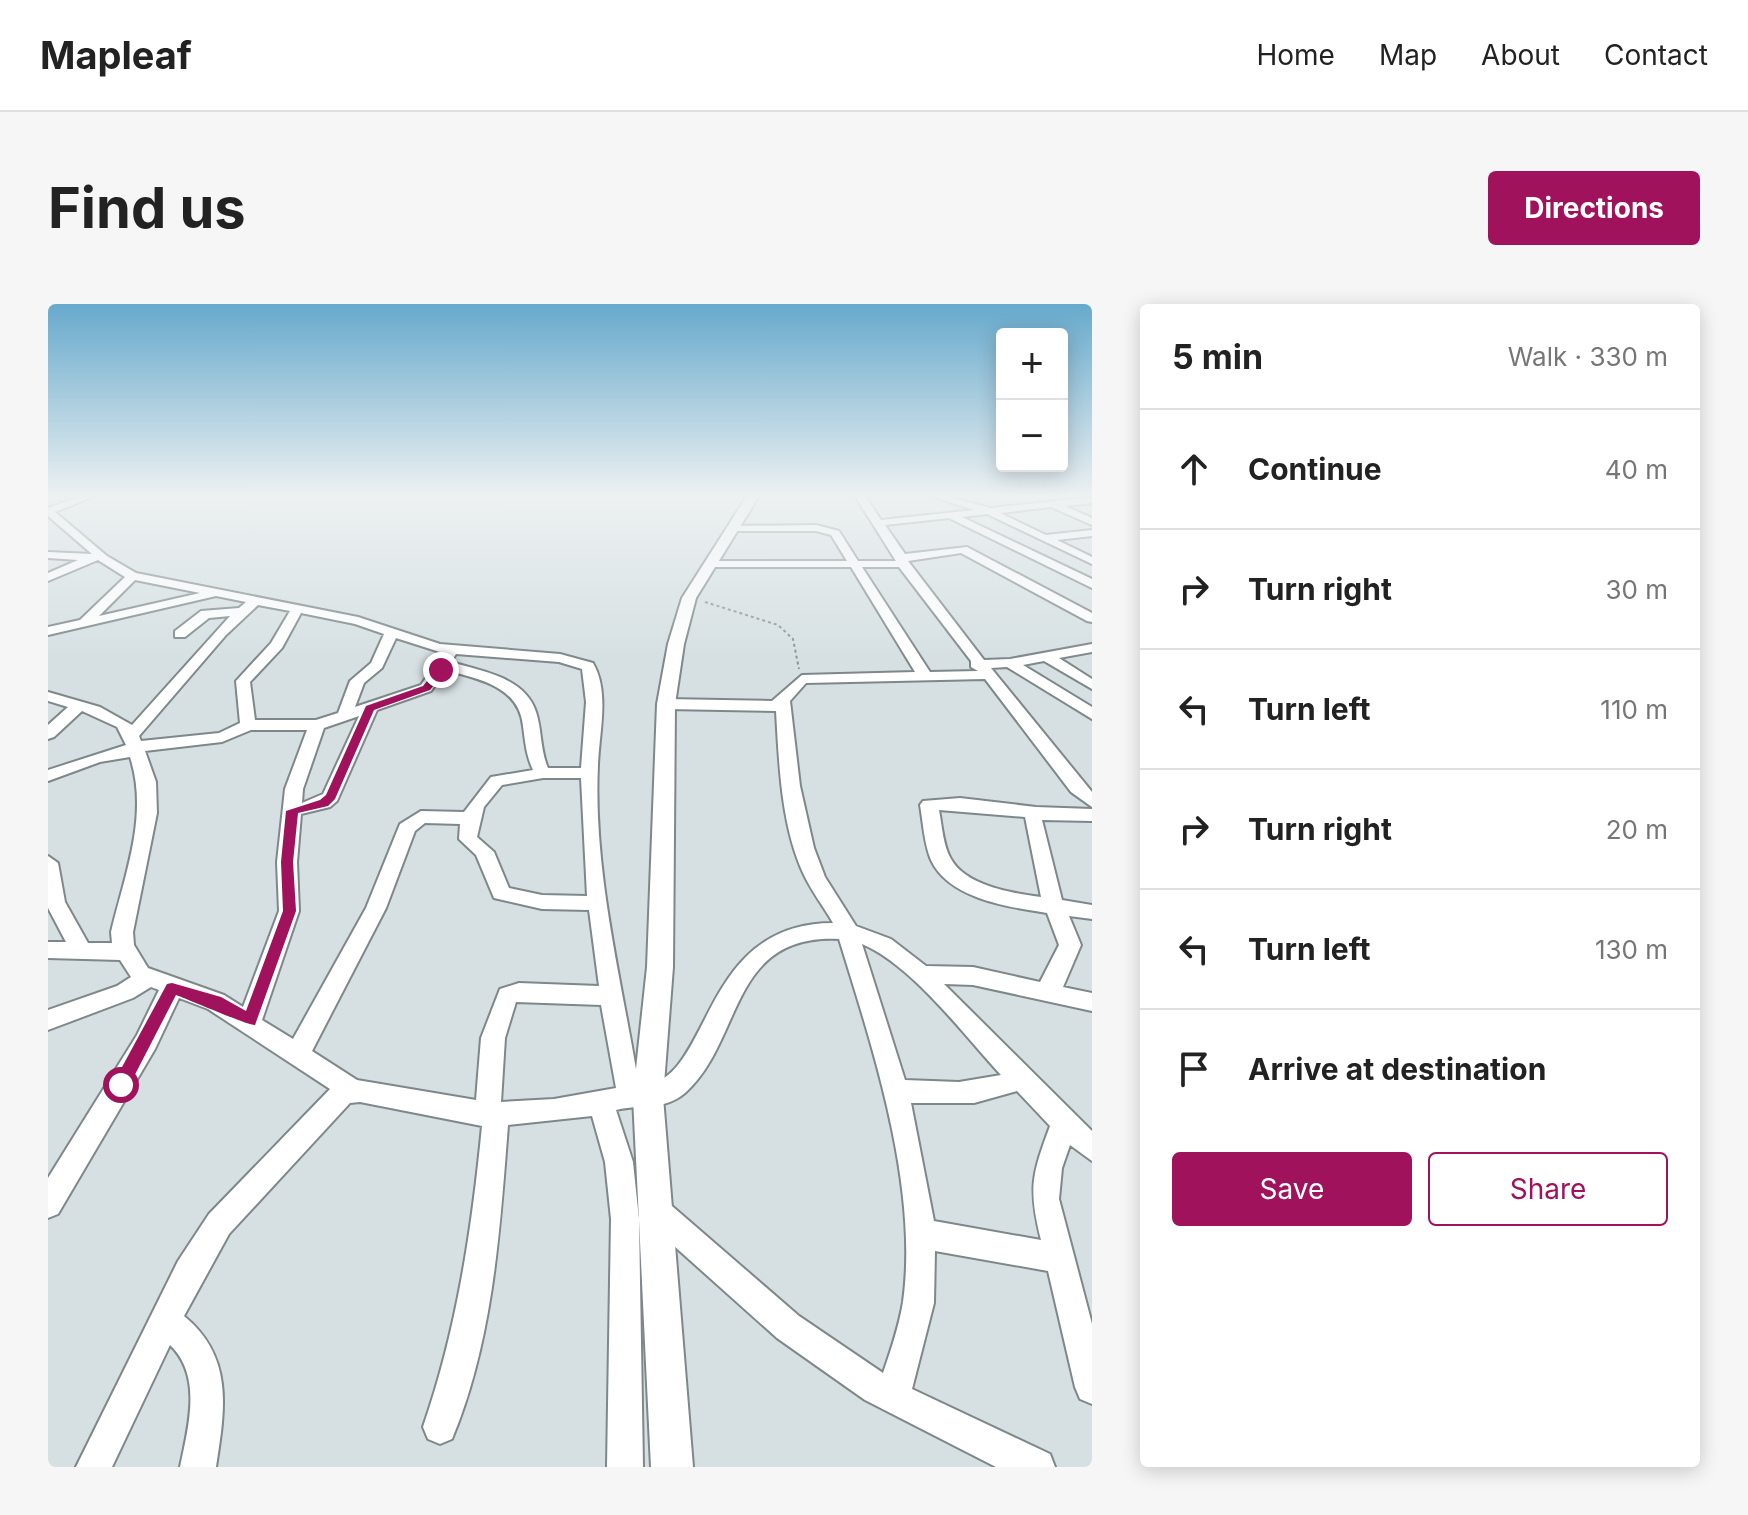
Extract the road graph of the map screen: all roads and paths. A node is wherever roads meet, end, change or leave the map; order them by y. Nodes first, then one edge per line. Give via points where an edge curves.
1 (88, 550) edge
2 (720, 550) edge
3 (845, 550) edge
4 (895, 550) edge
5 (957, 550) edge
6 (965, 550) edge
7 (1025, 550) edge
8 (1067, 550) edge
9 (48, 555) edge
10 (95, 557) junction
11 (902, 561) junction
12 (711, 564) junction
13 (855, 564) junction
14 (1092, 564) edge
15 (1065, 570) junction
16 (132, 576) junction
17 (48, 577) edge
18 (1020, 579) junction
19 (1092, 584) edge
20 (216, 593) junction
21 (689, 598) junction
22 (1092, 602) edge
23 (1071, 606) junction
24 (248, 607) junction
25 (296, 611) junction
26 (1092, 618) edge
27 (83, 624) junction
28 (48, 631) edge
29 (392, 632) junction
30 (180, 634) dead end
31 (452, 650) junction
32 (1090, 650) edge
33 (1048, 657) junction
34 (1010, 663) junction
35 (444, 665) junction
36 (981, 670) junction
37 (925, 676) junction
38 (802, 679) junction
39 (1092, 685) edge
40 (48, 696) edge
41 (783, 702) junction
42 (666, 704) junction
43 (79, 705) junction
44 (370, 708) junction
45 (1088, 709) edge
46 (344, 717) junction
47 (248, 725) junction
48 (317, 725) junction
49 (48, 734) edge
50 (133, 745) junction
51 (543, 773) junction
52 (589, 773) junction
53 (48, 776) edge
54 (1085, 788) edge
55 (1092, 802) edge
56 (292, 811) junction
57 (1036, 813) junction
58 (1092, 815) edge
59 (470, 818) junction
60 (48, 863) edge
61 (597, 903) junction
62 (1054, 906) junction
63 (1092, 912) edge
64 (848, 932) junction
65 (48, 950) edge
66 (82, 951) junction
67 (126, 952) junction
68 (920, 974) junction
69 (148, 978) junction
70 (172, 988) junction
71 (1044, 993) junction
72 (612, 996) junction
73 (1092, 1002) edge
74 (48, 1020) edge
75 (250, 1021) junction
76 (298, 1054) junction
77 (1022, 1078) junction
78 (352, 1090) junction
79 (893, 1090) junction
80 (642, 1096) junction
81 (601, 1104) junction
82 (492, 1115) junction
83 (1065, 1121) junction
84 (1092, 1148) edge
85 (48, 1204) edge
86 (655, 1210) junction
87 (919, 1233) junction
88 (1059, 1258) junction
89 (165, 1320) junction
90 (1092, 1387) edge
91 (893, 1396) junction
92 (440, 1427) dead end
93 (94, 1467) edge
94 (198, 1467) edge
95 (625, 1467) edge
96 (672, 1467) edge
97 (1037, 1467) edge

1 - 10 street
2 - 12 street
3 - 13 street
4 - 11 street
5 - 11 street
6 - 18 street
7 - 15 street
8 - 14 street
9 - 10 street
10 - 16 street
10 - 17 street
11 - 13 street
11 - 36 street
12 - 13 street
12 - 21 street
13 - 37 street
14 - 15 street
15 - 18 street
15 - 19 street
16 - 20 street
16 - 27 street
18 - 23 street
20 - 24 street
20 - 27 street
21 - 38 path via 778,625 793,639
21 - 42 street
22 - 23 street
23 - 26 street
24 - 25 street
24 - 30 street via 206,614
24 - 50 street
25 - 29 street
25 - 47 street via 277,645 243,681
27 - 28 street
29 - 31 street
29 - 46 street via 377,665 357,681
31 - 35 street
31 - 52 street via 560,658 588,666 593,681
32 - 33 street
33 - 34 street
33 - 39 street
34 - 36 street
34 - 45 street
35 - 44 street via 426,688
35 - 51 street via 505,684 530,706 532,744
36 - 37 street
36 - 54 street
37 - 38 street
38 - 41 street
40 - 43 street
41 - 42 street via 756,708
41 - 64 street via 789,774 803,843 812,871
42 - 80 street via 660,967
43 - 49 street
43 - 50 street via 123,724
44 - 46 street
44 - 56 street via 331,797
46 - 48 street
47 - 48 street
47 - 50 street via 222,737
48 - 56 street via 294,789
50 - 53 street
50 - 67 street via 150,796 122,932
51 - 52 street
51 - 59 street via 497,781
52 - 61 street
54 - 55 street
56 - 75 street via 289,911
57 - 58 street
57 - 62 street via 1034,836
57 - 62 street via 929,805 941,860 953,873 1005,899
59 - 61 street via 468,839 484,852 501,893 542,902
59 - 76 street via 421,817 407,828 376,908
60 - 66 street via 55,902
61 - 72 street
62 - 63 street
62 - 71 street via 1070,945
64 - 68 street via 895,951
64 - 79 street
64 - 80 street via 800,935 762,954 735,983 687,1076 671,1089
65 - 66 street
66 - 67 street
67 - 69 street
68 - 71 street via 973,976
68 - 77 street
69 - 70 street
69 - 74 street via 125,992
70 - 75 street via 216,1002
70 - 85 street via 146,1042
71 - 73 street
72 - 80 street via 626,1085
72 - 82 street via 508,995 490,1064
75 - 76 street
76 - 78 street
77 - 79 street via 965,1096
77 - 83 street
78 - 82 street
78 - 89 street via 317,1116 219,1224
79 - 87 street
80 - 81 street
80 - 86 street
81 - 82 street
81 - 95 street via 619,1162 625,1219
82 - 92 street via 484,1248 467,1337
83 - 84 street
83 - 88 street via 1048,1168 1045,1199
86 - 91 street via 790,1329
86 - 96 street
87 - 88 street
87 - 91 street via 918,1304
88 - 90 street
89 - 93 street
89 - 94 street via 196,1350 201,1362 206,1413
91 - 97 street

